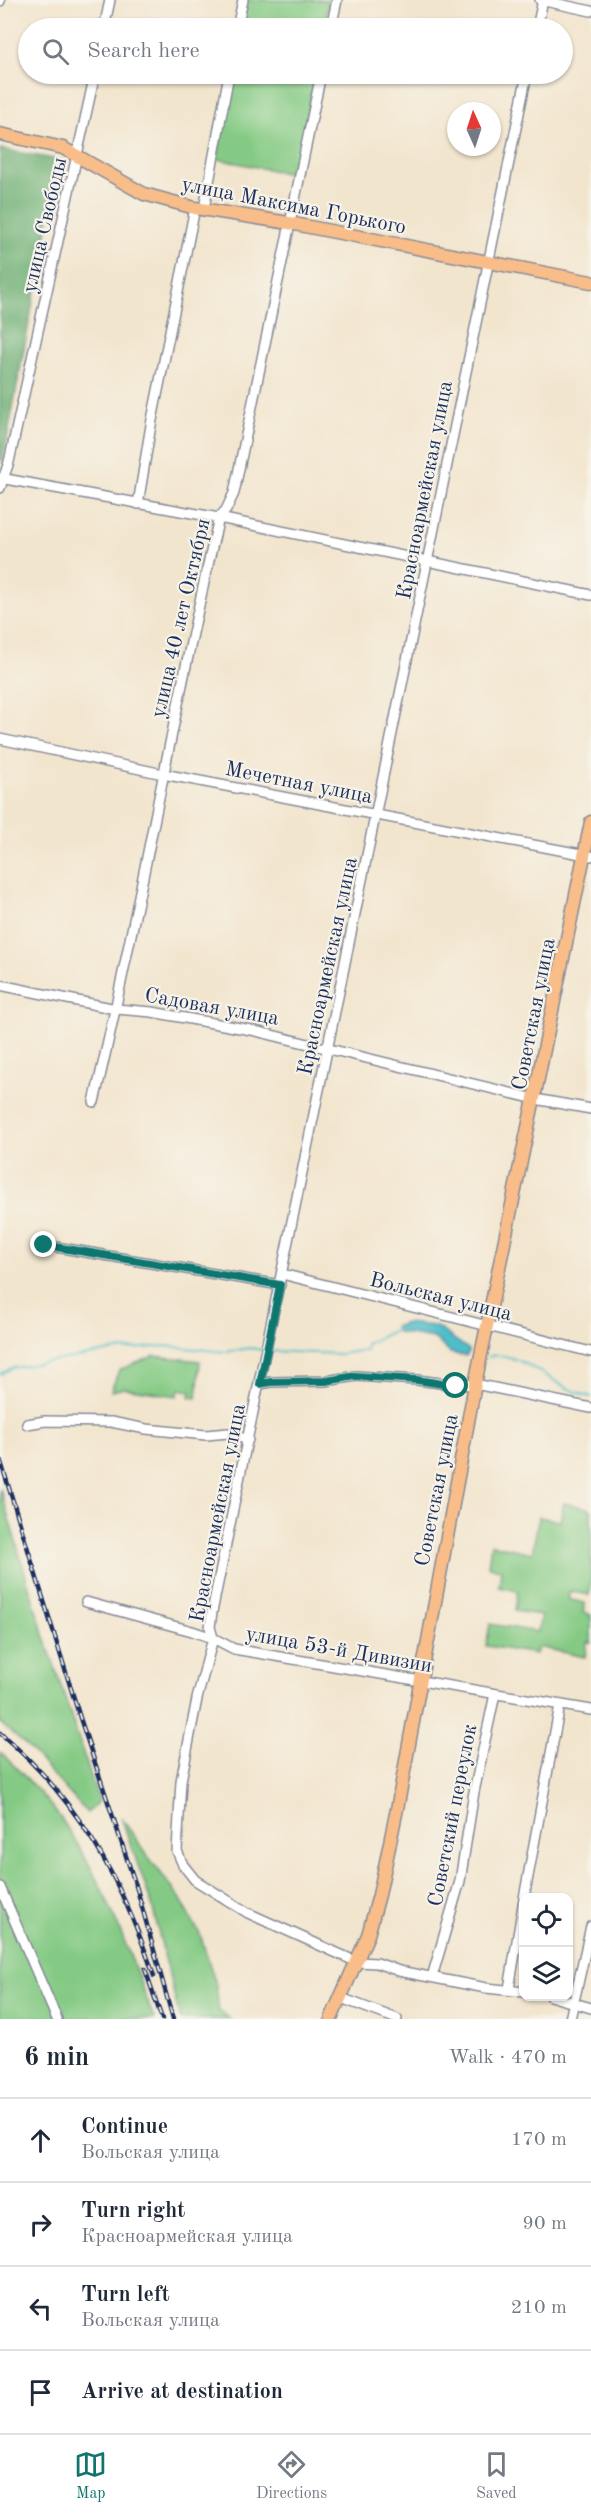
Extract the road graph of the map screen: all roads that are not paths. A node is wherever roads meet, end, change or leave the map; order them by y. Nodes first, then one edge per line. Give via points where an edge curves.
1 (110, 0) edge
2 (243, 0) edge
3 (337, 0) edge
4 (542, 0) edge
5 (591, 10) edge
6 (106, 18) edge
7 (239, 18) edge
8 (333, 18) edge
9 (539, 18) edge
10 (93, 84) edge
11 (227, 84) edge
12 (319, 84) edge
13 (525, 84) edge
14 (0, 134) edge
15 (78, 155) junction
16 (199, 208) junction
17 (288, 224) junction
18 (487, 262) junction
19 (591, 282) edge
20 (2, 478) edge
21 (0, 488) edge
22 (138, 504) junction
23 (219, 518) junction
24 (428, 562) junction
25 (591, 595) edge
26 (0, 740) edge
27 (163, 774) junction
28 (376, 815) junction
29 (591, 822) edge
30 (588, 855) edge
31 (0, 984) edge
32 (117, 1009) junction
33 (328, 1048) junction
34 (535, 1099) junction
35 (94, 1102) dead end
36 (591, 1109) edge
37 (44, 1245) dead end
38 (282, 1274) junction
39 (280, 1285) junction
40 (488, 1326) junction
41 (591, 1352) edge
42 (260, 1380) junction
43 (475, 1384) junction
44 (591, 1408) edge
45 (27, 1424) dead end
46 (248, 1440) junction
47 (86, 1602) dead end
48 (213, 1638) junction
49 (420, 1681) junction
50 (495, 1694) junction
51 (560, 1705) junction
52 (591, 1710) edge
53 (0, 1887) edge
54 (525, 1893) edge
55 (591, 1926) edge
56 (519, 1928) edge
57 (357, 1962) junction
58 (432, 1977) junction
59 (509, 1989) junction
60 (519, 1991) edge
61 (341, 1998) junction
62 (570, 2001) edge
63 (574, 2002) junction
64 (591, 2008) edge
65 (57, 2019) edge
66 (331, 2019) edge
67 (397, 2019) edge
68 (570, 2019) edge

1 - 6 street
2 - 7 street
3 - 8 street
4 - 5 street
4 - 9 street
10 - 15 street, улица Свободы
11 - 16 street
12 - 17 street, улица 40 лет Октября
13 - 18 street, Красноармейская улица
14 - 15 main road, улица Максима Горького
15 - 16 main road, улица Максима Горького via 144,194
15 - 20 street, улица Свободы via 9,462
16 - 17 main road, улица Максима Горького
16 - 22 street via 151,425
17 - 18 main road, улица Максима Горького
17 - 23 street, улица 40 лет Октября via 234,494
18 - 19 main road, улица Максима Горького
18 - 24 street, Красноармейская улица
20 - 21 street, улица Свободы
20 - 22 street
22 - 23 street
23 - 24 street
23 - 27 street, улица 40 лет Октября
24 - 25 street
24 - 28 street, Красноармейская улица
26 - 27 street, Мечетная улица
27 - 28 street, Мечетная улица
27 - 32 street, улица 40 лет Октября
28 - 30 street, Мечетная улица
28 - 33 street, Красноармейская улица
29 - 30 main road, Советская улица
30 - 34 main road, Советская улица
31 - 32 street, Садовая улица
32 - 33 street, Садовая улица via 163,1014
32 - 35 street, улица 40 лет Октября
33 - 34 street, Садовая улица
33 - 38 street, Красноармейская улица
34 - 36 street, Садовая улица
34 - 40 main road, Советская улица
37 - 39 street
38 - 39 street, Красноармейская улица
38 - 40 street, Вольская улица
39 - 42 street, Красноармейская улица
40 - 41 street, Вольская улица
40 - 43 main road, Советская улица
42 - 43 street via 326,1381 356,1376 456,1386
42 - 46 street, Красноармейская улица
43 - 44 street
43 - 49 main road, Советская улица
45 - 46 street via 111,1422 206,1435 228,1433
46 - 48 street, Красноармейская улица via 212,1612
47 - 48 street, улица 53-й Дивизии
48 - 49 street, улица 53-й Дивизии via 234,1649
48 - 57 street, Красноармейская улица via 196,1698 181,1781 177,1851 183,1865 195,1880 249,1913
49 - 50 street, улица 53-й Дивизии
49 - 57 main road, Советская улица via 379,1895
50 - 51 street, улица 53-й Дивизии
50 - 58 street, Советский переулок via 460,1881
51 - 52 street, улица 53-й Дивизии
51 - 54 street
53 - 65 street
55 - 63 street
56 - 59 street
57 - 58 street
57 - 61 main road, Советская улица
58 - 59 street via 486,1989
59 - 60 street
61 - 66 main road, Советская улица
61 - 67 street
62 - 63 street
63 - 64 street
63 - 68 street

